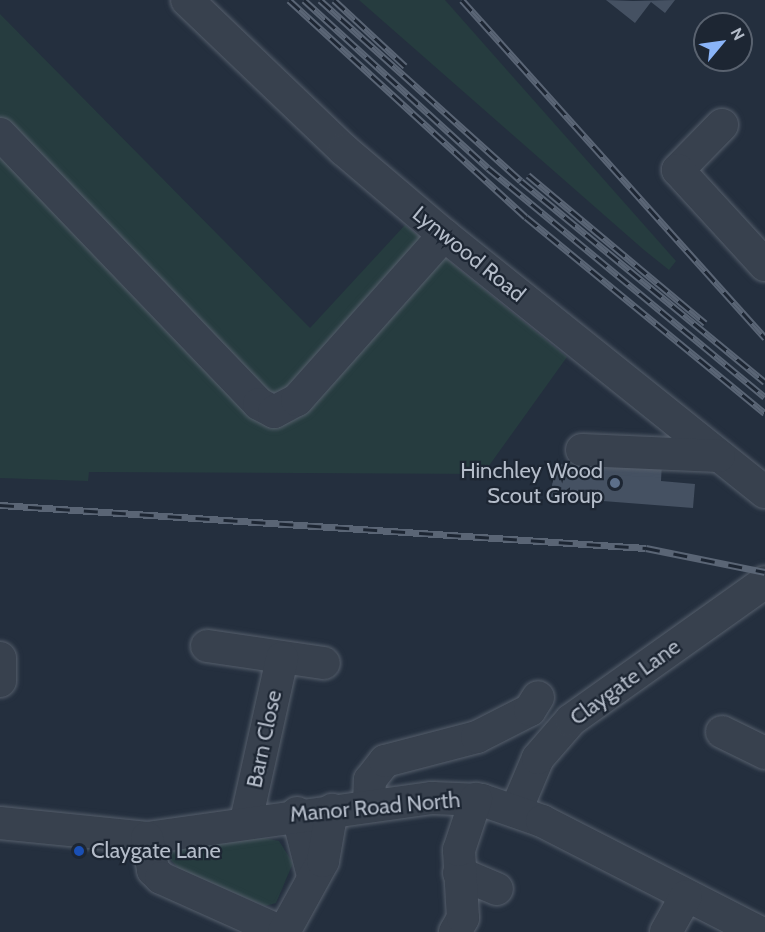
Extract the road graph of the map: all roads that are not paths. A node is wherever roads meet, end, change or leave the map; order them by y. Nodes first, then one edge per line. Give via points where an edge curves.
1 (187, 0) edge
2 (722, 124) dead end
3 (0, 134) edge
4 (444, 235) junction
5 (758, 245) edge
6 (582, 450) dead end
7 (719, 456) junction
8 (765, 492) edge
9 (765, 582) edge
10 (207, 646) dead end
11 (282, 657) junction
12 (0, 658) edge
13 (324, 663) dead end
14 (0, 681) edge
15 (538, 697) dead end
16 (722, 732) dead end
17 (765, 753) edge
18 (476, 799) junction
19 (369, 805) junction
20 (332, 810) junction
21 (516, 810) junction
22 (297, 813) junction
23 (246, 821) junction
24 (0, 823) edge
25 (147, 838) junction
26 (459, 873) junction
27 (313, 876) junction
28 (497, 889) dead end
29 (686, 896) junction
30 (283, 932) edge
31 (455, 932) edge
32 (666, 932) edge
33 (759, 932) edge

1 - 4 street, Lynwood Road via 344,150
2 - 5 street via 678,170
3 - 4 street via 259,404 274,412 297,400
4 - 7 street, Lynwood Road
6 - 7 street
7 - 8 street, Lynwood Road
9 - 21 street, Claygate Lane via 571,720 538,758
10 - 11 street, Barn Close
11 - 13 street, Barn Close
11 - 23 street, Barn Close
12 - 14 street
15 - 19 street via 530,710 477,737 384,761 370,780
16 - 17 street
18 - 19 street, Manor Road North
18 - 21 street, Manor Road North
18 - 26 street via 459,850
19 - 20 street, Manor Road North
20 - 22 street, Manor Road North
20 - 27 street via 323,861
21 - 29 street, Manor Road North
22 - 23 street, Manor Road North
22 - 27 street
23 - 25 street, Manor Road North
24 - 25 street, Manor Road North
25 - 30 street via 153,870 161,878
26 - 28 street
26 - 31 street via 463,918
27 - 30 street
29 - 32 street
29 - 33 street, Manor Road North

